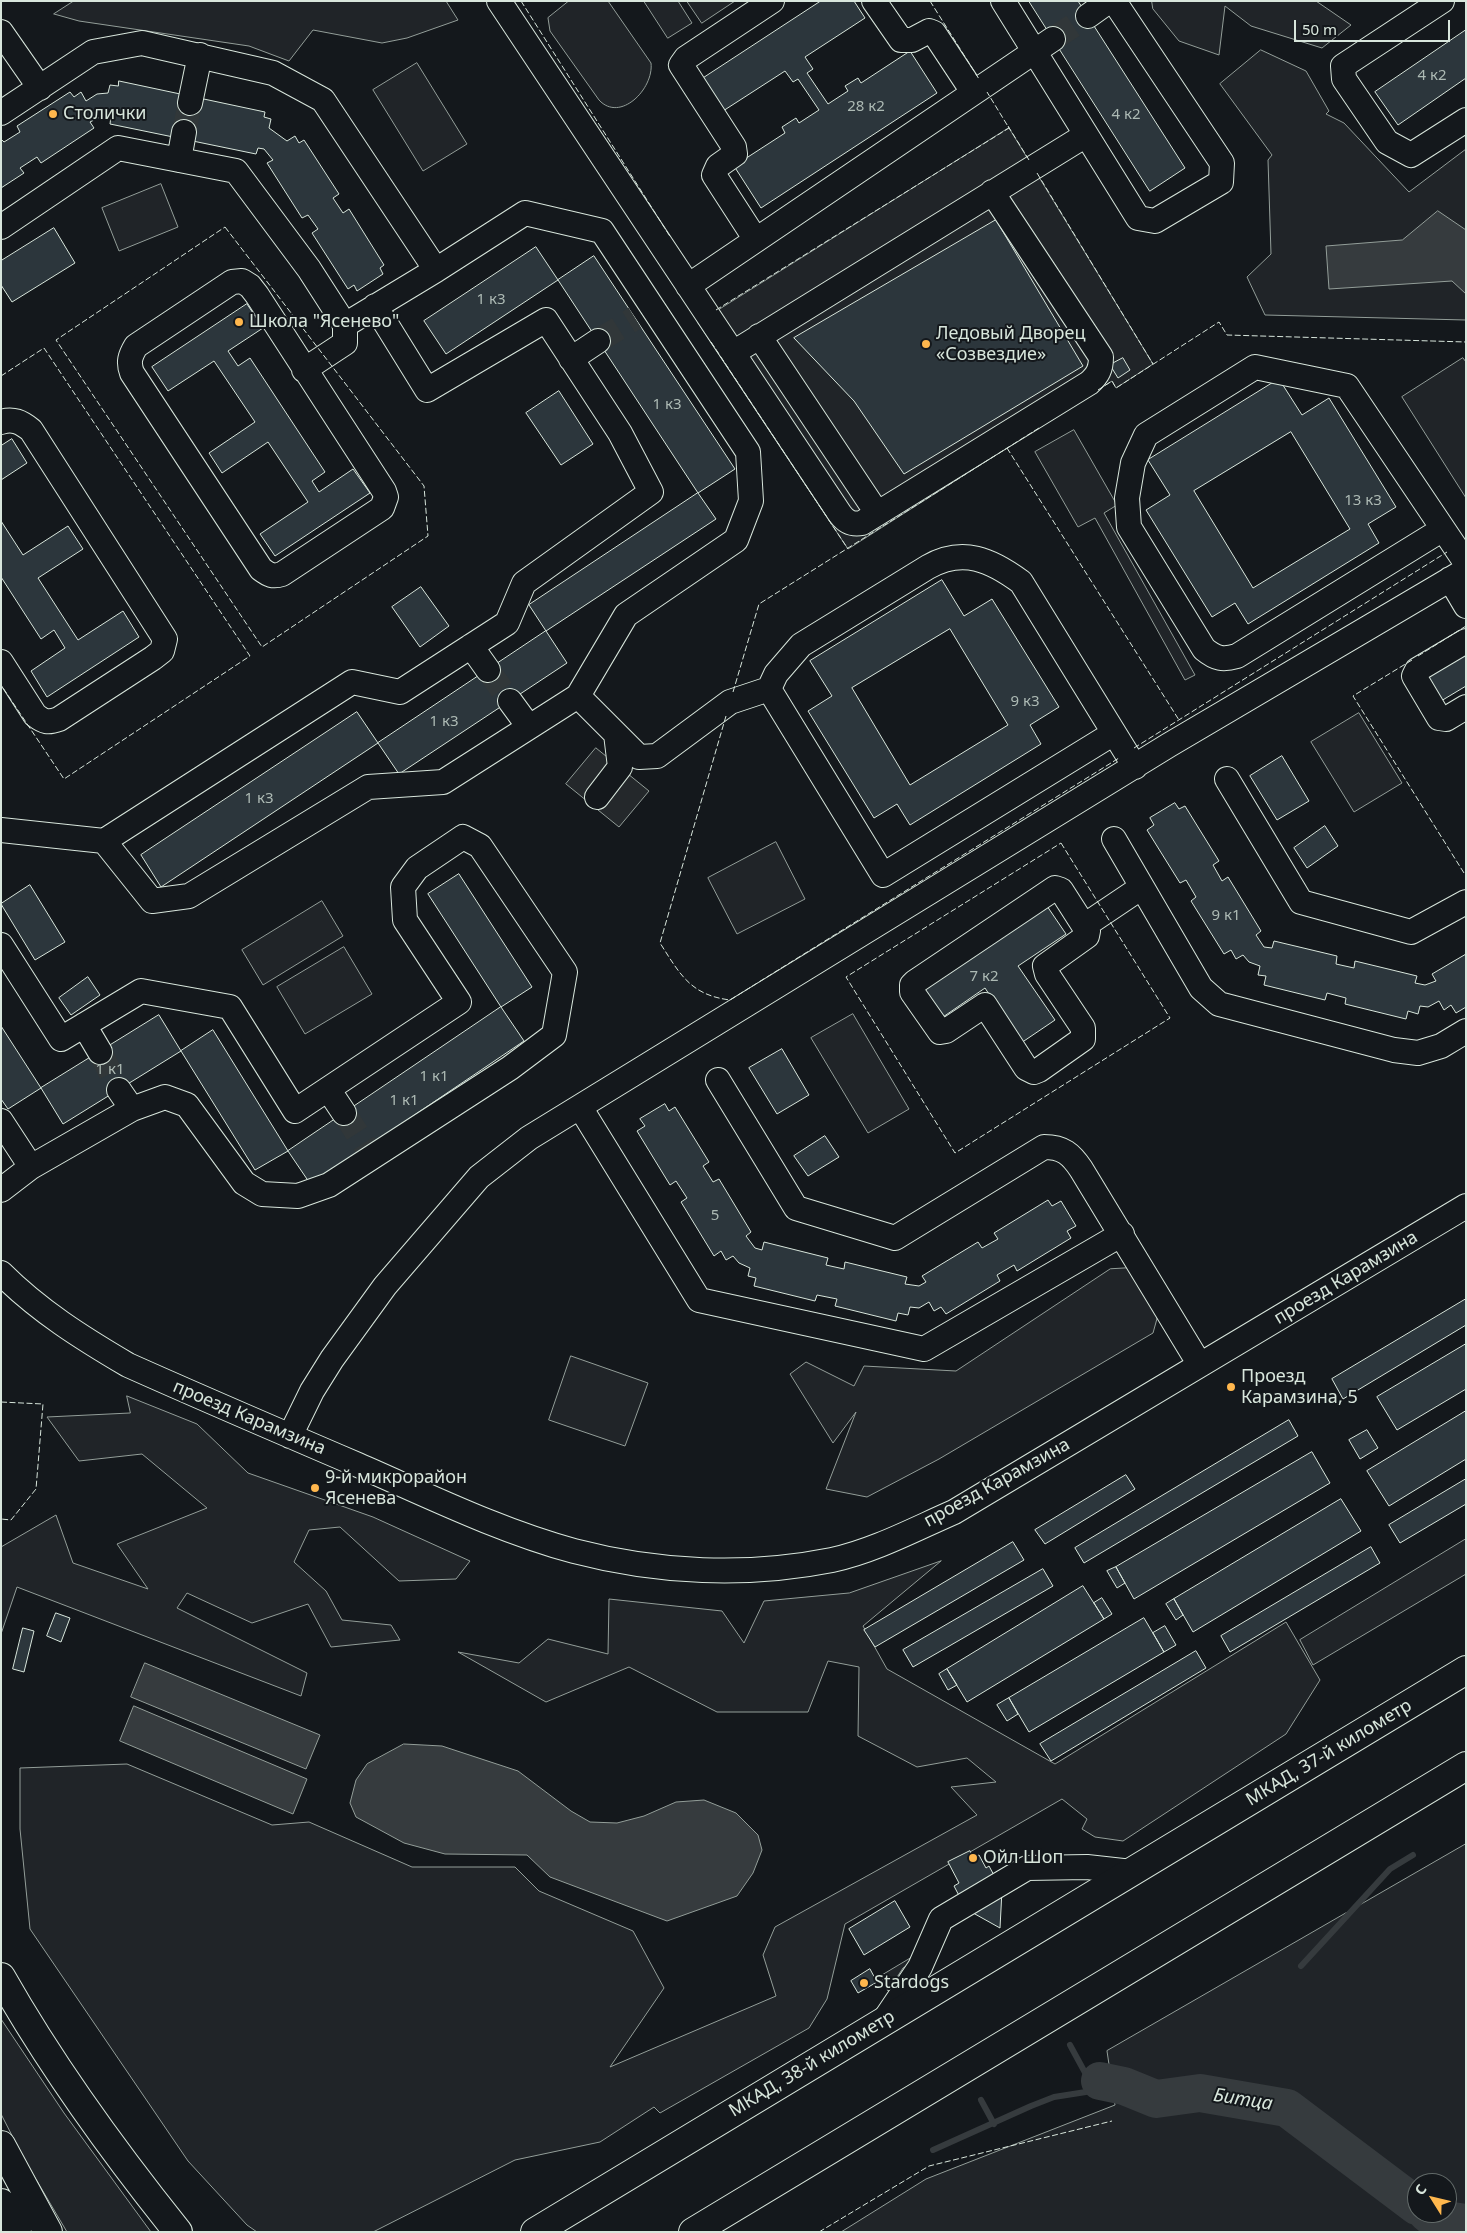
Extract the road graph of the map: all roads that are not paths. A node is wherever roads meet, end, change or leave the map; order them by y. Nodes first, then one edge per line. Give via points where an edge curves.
1 (499, 1) edge
2 (772, 1) edge
3 (874, 1) edge
4 (1003, 1) edge
5 (1109, 1) edge
6 (1114, 1) edge
7 (1442, 1) edge
8 (1088, 16) tunnel mouth
9 (1, 32) edge
10 (1043, 45) junction
11 (200, 55) junction
12 (40, 88) junction
13 (973, 92) junction
14 (190, 103) tunnel mouth
15 (1, 113) edge
16 (1466, 120) edge
17 (184, 132) tunnel mouth
18 (1086, 135) junction
19 (179, 160) junction
20 (992, 192) junction
21 (1, 227) edge
22 (756, 240) junction
23 (436, 270) junction
24 (688, 286) junction
25 (375, 306) junction
26 (345, 325) junction
27 (759, 336) junction
28 (598, 341) tunnel mouth
29 (733, 352) junction
30 (572, 359) junction
31 (304, 370) junction
32 (1, 422) edge
33 (877, 513) junction
34 (1443, 529) junction
35 (1460, 571) edge
36 (1466, 606) edge
37 (1466, 641) edge
38 (471, 646) junction
39 (1, 662) edge
40 (488, 670) tunnel mouth
41 (769, 689) junction
42 (578, 696) junction
43 (510, 700) tunnel mouth
44 (1466, 707) edge
45 (529, 727) junction
46 (1114, 732) junction
47 (616, 734) junction
48 (1135, 767) junction
49 (1227, 779) dead end
50 (597, 798) dead end
51 (1, 830) edge
52 (1114, 839) dead end
53 (104, 841) junction
54 (1142, 887) junction
55 (1466, 902) edge
56 (1084, 926) junction
57 (1, 945) edge
58 (84, 1025) junction
59 (1466, 1031) edge
60 (100, 1052) tunnel mouth
61 (718, 1080) dead end
62 (328, 1089) junction
63 (580, 1107) junction
64 (344, 1113) tunnel mouth
65 (1, 1121) edge
66 (31, 1167) junction
67 (1, 1190) edge
68 (1466, 1206) edge
69 (1122, 1234) junction
70 (1, 1273) edge
71 (1, 1297) edge
72 (32, 1303) junction
73 (1200, 1365) junction
74 (290, 1436) junction
75 (1466, 1670) edge
76 (1466, 1766) edge
77 (1193, 1835) joint
78 (1132, 1872) junction
79 (1, 1977) edge
80 (1, 1996) edge
81 (883, 2022) junction
82 (34, 2035) junction
83 (1, 2145) edge
84 (1, 2203) edge
85 (17, 2232) edge
86 (48, 2232) edge
87 (178, 2232) edge
88 (535, 2232) edge
89 (693, 2232) edge

1 - 24 street
2 - 22 street via 686,58 681,65 734,147 735,154 718,166 714,174
3 - 13 street via 901,40 912,40 929,31 934,33
4 - 10 street
5 - 8 street
6 - 18 street via 1222,163 1221,182 1155,221 1138,218
7 - 16 street via 1342,66 1344,79 1386,142 1411,155
9 - 12 street
10 - 13 street
10 - 18 street
11 - 12 street via 142,43 93,52
11 - 14 street
11 - 23 street via 273,73 323,100
12 - 15 street
13 - 22 street
17 - 19 street
18 - 20 street
19 - 21 street via 118,148
19 - 26 street via 236,171 309,269
20 - 27 street
20 - 33 street via 1101,357 1101,366 1089,383
22 - 24 street
23 - 25 street
23 - 42 street via 525,213 602,231 643,312 748,452 751,501 736,540 626,615
24 - 29 street
25 - 26 street
25 - 30 street via 427,390 546,320
26 - 31 street via 345,343
27 - 29 street
27 - 33 street
28 - 30 street
29 - 33 street via 846,521 855,525
30 - 38 street via 620,434 651,492 524,583 507,623
31 - 31 street via 386,498 382,508 282,574 268,575 132,373 129,358 136,346 232,282 242,281 257,294
32 - 39 street via 14,420 31,430 165,639 162,651 153,658 50,722 35,714
34 - 34 street via 1237,656 1225,660 1204,649 1129,527 1127,498 1134,463 1146,435 1255,367 1347,386
34 - 35 street
35 - 36 street
35 - 48 street
37 - 44 street via 1417,670 1414,676 1439,718 1446,719
38 - 40 street
38 - 53 street via 400,692 352,682
41 - 46 street via 776,674 801,645 943,558 965,557 1003,569 1021,582
41 - 46 street via 883,875
41 - 47 street via 730,702 657,756 639,756
42 - 45 street
42 - 47 street
43 - 45 street
45 - 53 street via 443,782 368,786 189,896 152,901
46 - 48 street
47 - 50 street via 620,767
48 - 63 street
49 - 55 street via 1302,902 1411,932
51 - 53 street
52 - 54 street
54 - 56 street
54 - 59 street via 1201,988 1218,1004 1394,1050 1418,1053 1441,1046
56 - 56 street via 1061,890 1055,888 916,982 912,985 912,992 940,1032 985,1005 1026,1068 1034,1072 1083,1039 1083,1028 1045,970 1048,963 1087,936
57 - 58 street via 61,1039
58 - 60 street
58 - 62 street via 141,991 230,1007 295,1111
61 - 69 street via 796,1208 894,1238 1044,1148 1057,1147 1074,1158
62 - 64 street
62 - 66 street via 459,1002 405,920 403,887 417,868 463,837 480,846 565,972 554,1035 510,1068 369,1152 329,1185 298,1196 262,1194 244,1183 188,1105 165,1097 126,1099
63 - 69 street via 699,1300 924,1349
63 - 74 street via 529,1138 479,1177 379,1294 332,1359
65 - 66 street
66 - 67 street
68 - 73 street, проезд Карамзина
69 - 73 street
70 - 72 street, проезд Карамзина
71 - 72 street
72 - 74 street, проезд Карамзина via 78,1336 128,1365
73 - 74 street, проезд Карамзина via 954,1512 889,1541 834,1559 784,1568 698,1570 649,1566 574,1551 485,1520
75 - 77 main road, МКАД, 37-й километр
76 - 89 main road
77 - 78 main road, МКАД, 38-й километр
78 - 81 main road, МКАД, 38-й километр
78 - 81 street via 1087,1867 1027,1868 941,1919 920,1967
79 - 82 main road
80 - 82 main road
81 - 88 main road, МКАД, 38-й километр
82 - 87 main road via 138,2182
83 - 86 main road
84 - 85 main road

